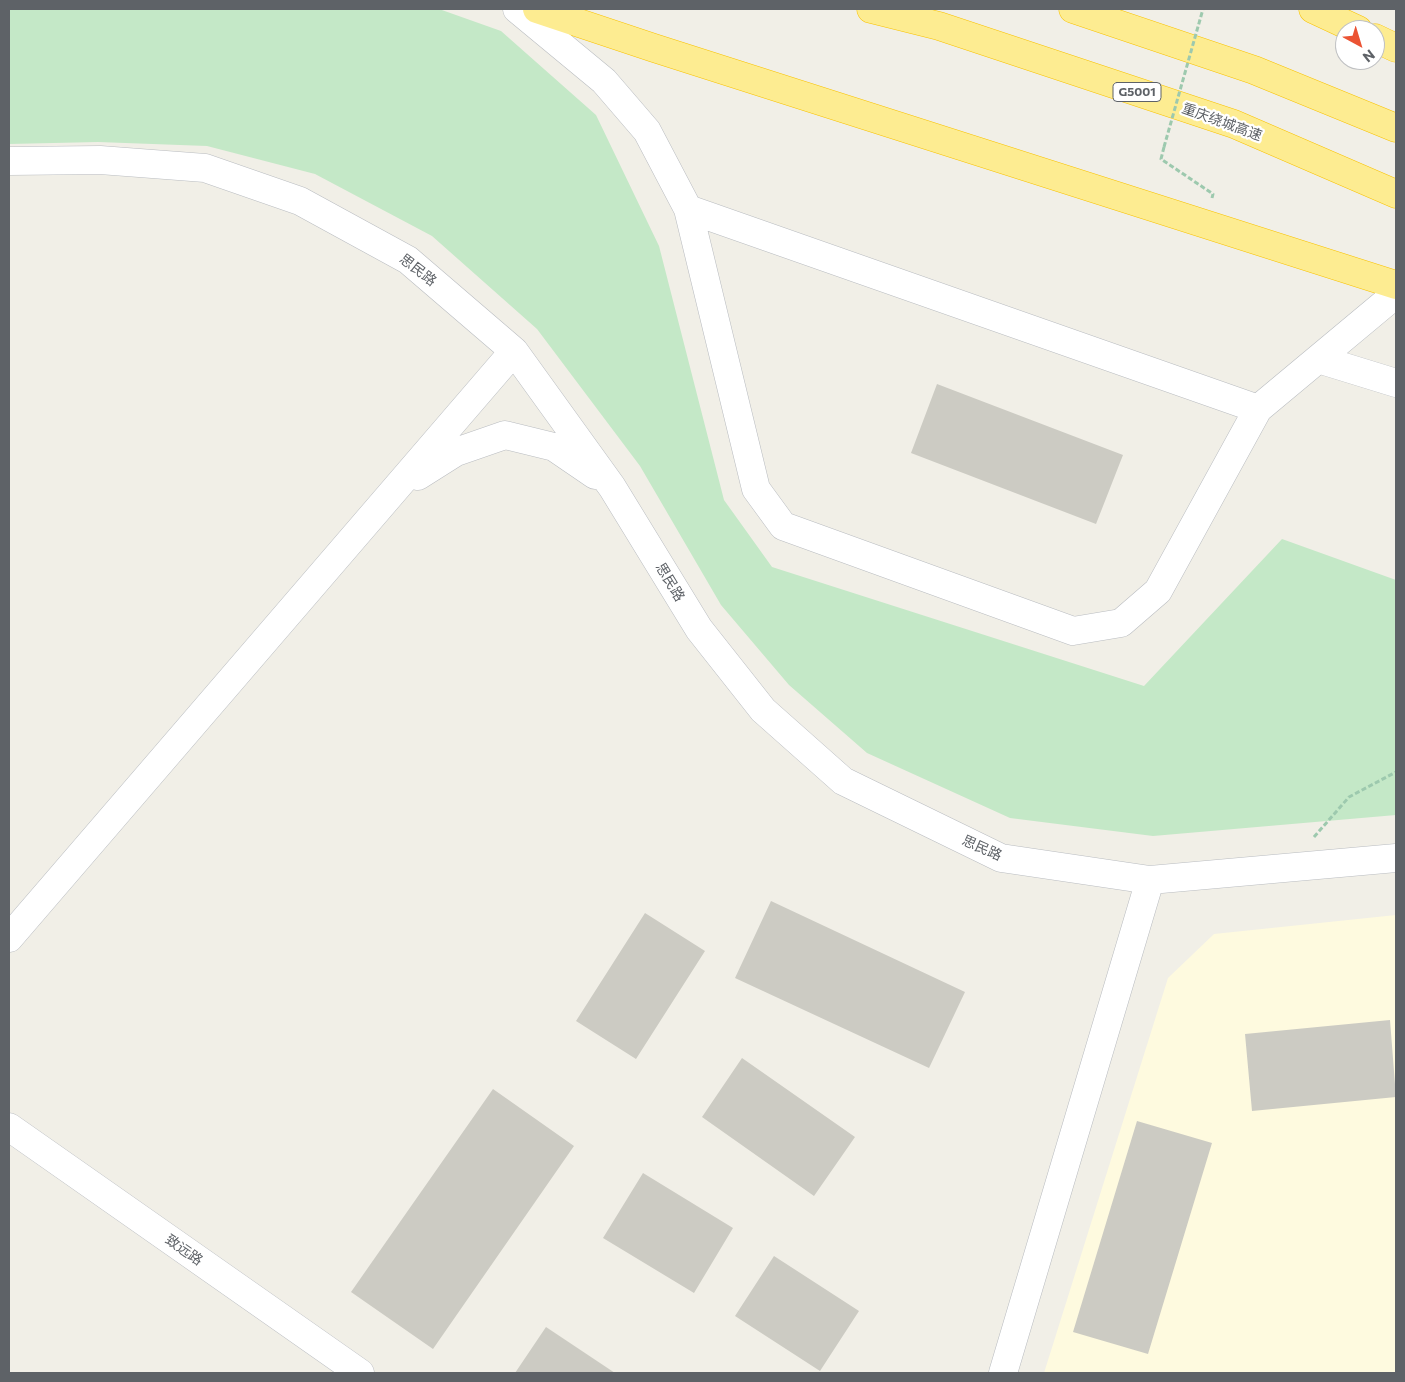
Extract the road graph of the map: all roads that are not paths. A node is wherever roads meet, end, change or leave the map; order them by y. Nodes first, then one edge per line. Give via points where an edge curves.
1 (517, 9) edge
2 (537, 9) edge
3 (871, 9) edge
4 (1073, 9) edge
5 (1313, 9) edge
6 (1337, 20) edge
7 (1396, 128) edge
8 (9, 161) edge
9 (1396, 194) edge
10 (688, 209) junction
11 (1396, 285) edge
12 (1396, 294) edge
13 (514, 351) junction
14 (1318, 360) junction
15 (1396, 383) edge
16 (1258, 409) junction
17 (612, 487) junction
18 (393, 492) junction
19 (1396, 858) edge
20 (1150, 880) junction
21 (9, 938) edge
22 (9, 1127) edge
23 (360, 1373) edge
24 (1004, 1373) edge

1 - 10 street via 604,81 647,131
2 - 11 highway
3 - 9 highway, 重庆绕城高速 / G5001 via 939,26 1234,124
4 - 7 highway via 1254,70
5 - 6 highway
8 - 13 street, 思民路 via 100,160 205,168 300,201 408,260
10 - 16 street
10 - 16 street via 756,489 783,526 1073,630 1121,623 1158,591
12 - 14 street
13 - 17 street, 思民路
13 - 18 street
14 - 15 street
14 - 16 street
17 - 18 street via 554,447 505,435 456,452
17 - 20 street, 思民路 via 699,629 763,710 843,781 1001,858
18 - 21 street
19 - 20 street, 思民路
20 - 24 street
22 - 23 street, 致远路

